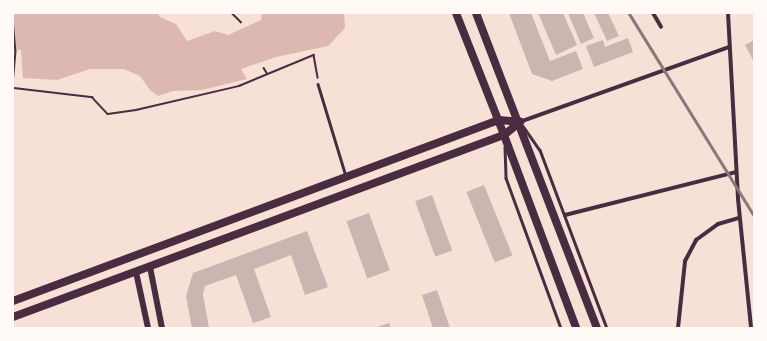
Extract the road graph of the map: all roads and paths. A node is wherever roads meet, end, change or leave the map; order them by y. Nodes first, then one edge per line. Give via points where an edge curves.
1 (232, 13) edge
2 (456, 13) edge
3 (476, 13) edge
4 (653, 13) edge
5 (728, 13) edge
6 (13, 19) edge
7 (241, 22) dead end
8 (661, 28) dead end
9 (729, 47) junction
10 (264, 68) dead end
11 (267, 73) junction
12 (318, 84) joint
13 (13, 88) edge
14 (499, 120) junction
15 (520, 122) junction
16 (504, 135) junction
17 (736, 172) junction
18 (346, 177) junction
19 (565, 215) junction
20 (739, 218) junction
21 (150, 266) junction
22 (136, 272) junction
23 (13, 301) edge
24 (13, 318) edge
25 (148, 328) edge
26 (162, 328) edge
27 (560, 328) edge
28 (576, 328) edge
29 (596, 328) edge
30 (607, 328) edge
31 (678, 328) edge
32 (751, 328) edge

1 - 7 path
2 - 14 main road
3 - 15 main road
4 - 8 street
5 - 9 street
6 - 13 path via 16,52
9 - 15 street
9 - 17 street
10 - 11 path
11 - 12 path via 314,55
11 - 13 path via 239,86 108,114 92,97
12 - 18 lane
14 - 15 main road
14 - 16 main road
14 - 18 main road
15 - 16 main road
15 - 19 lane via 540,150
15 - 29 main road
16 - 21 main road
16 - 27 lane via 506,178
16 - 28 main road
17 - 19 street
17 - 20 street
18 - 23 main road
19 - 30 lane
20 - 31 street via 718,224 696,240 685,261
20 - 32 street
21 - 22 main road
21 - 26 street
22 - 24 main road
22 - 25 street

